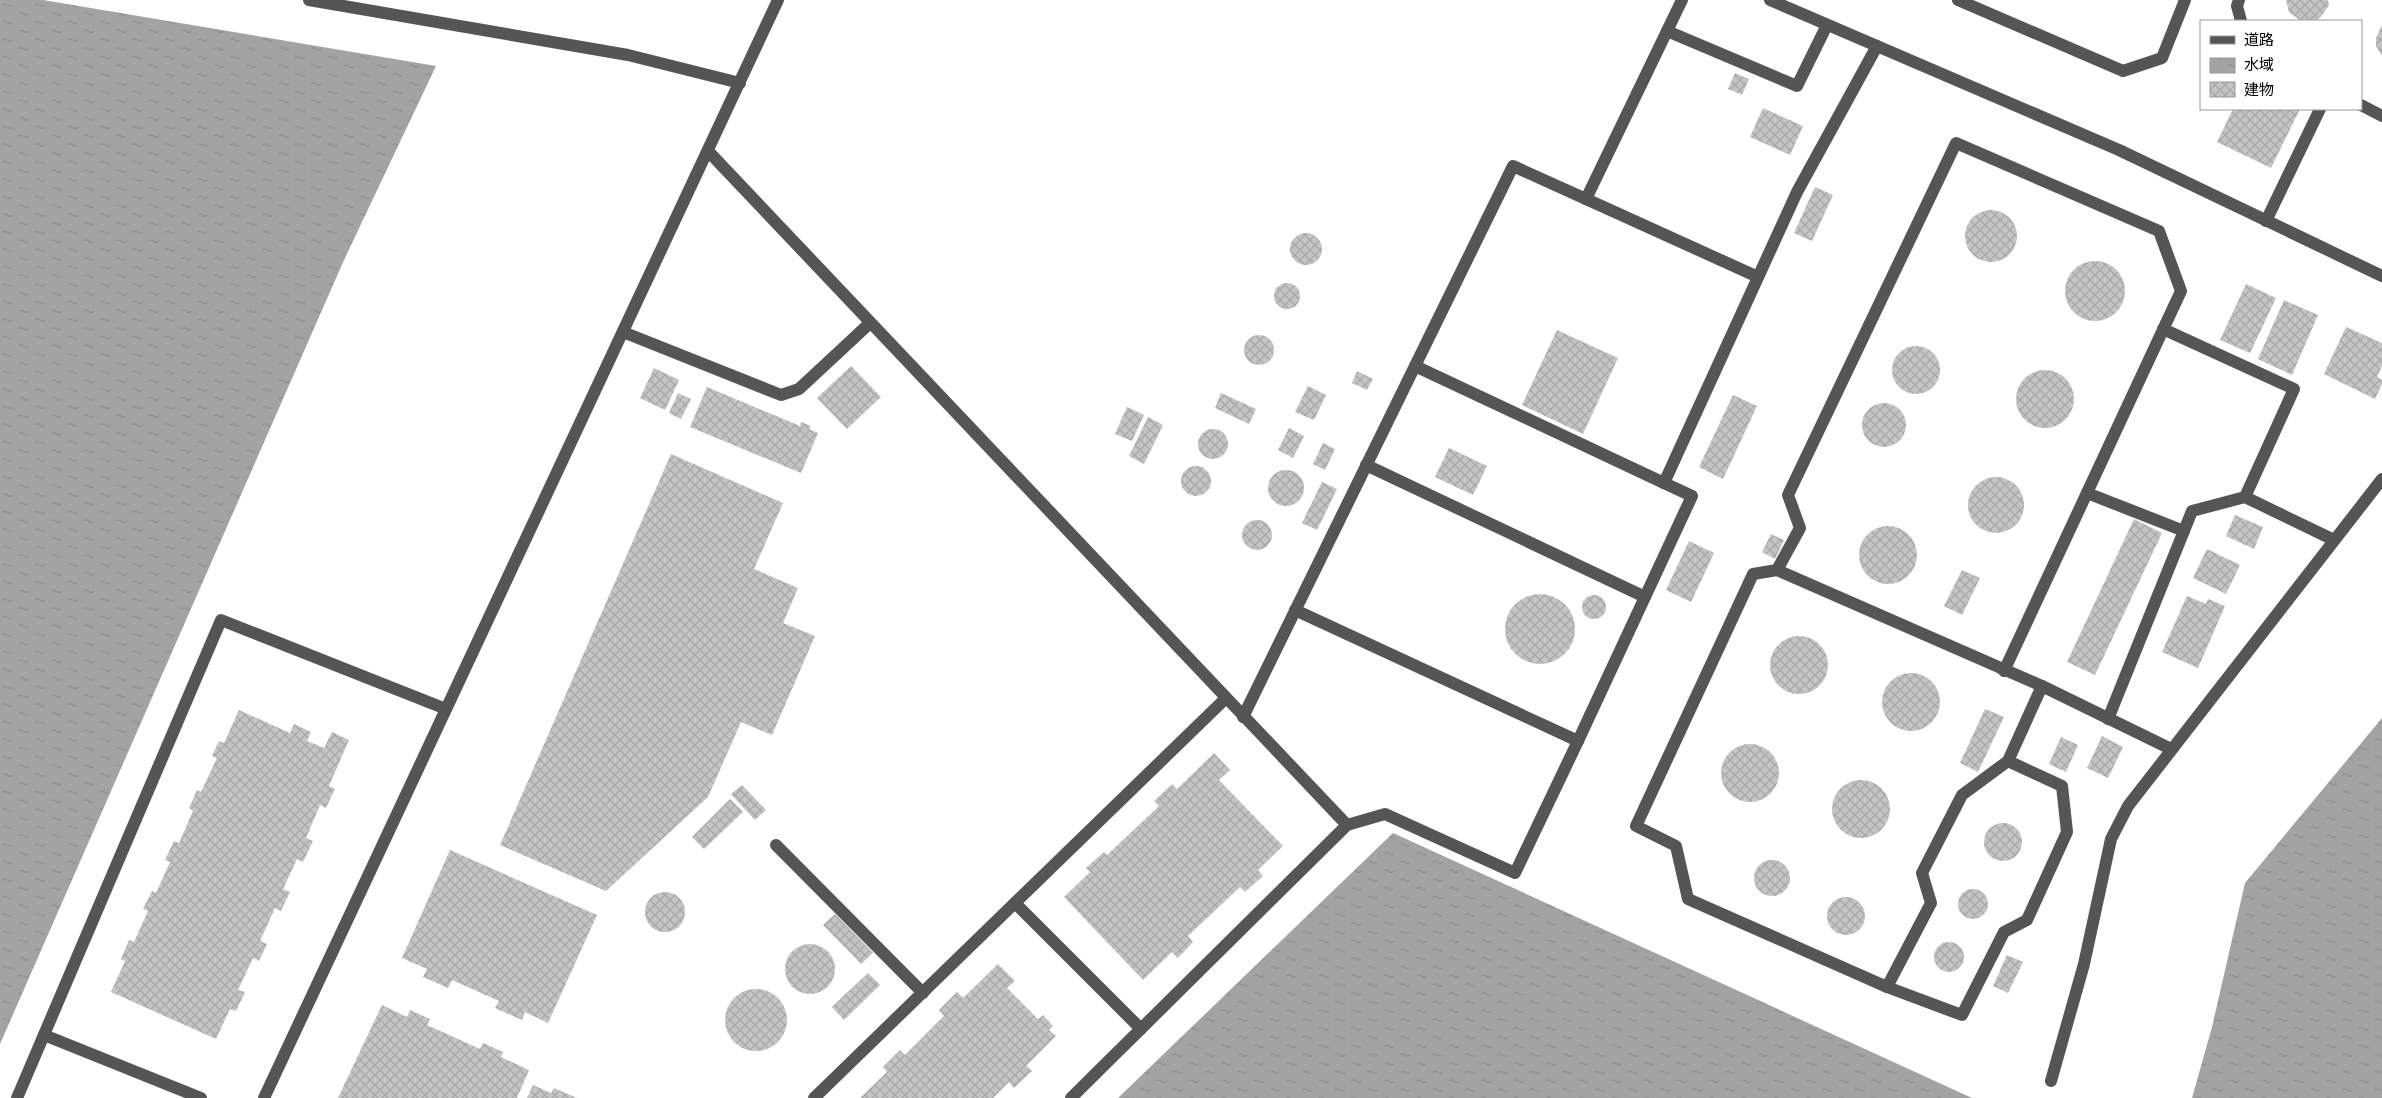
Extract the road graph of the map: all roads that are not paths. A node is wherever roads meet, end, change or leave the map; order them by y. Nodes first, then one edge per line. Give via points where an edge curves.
1 (309, 0) edge
2 (778, 0) edge
3 (1682, 0) edge
4 (1770, 0) edge
5 (1958, 0) edge
6 (2185, 0) edge
7 (2239, 0) edge
8 (2240, 20) edge
9 (1828, 25) junction
10 (1667, 32) junction
11 (1877, 46) junction
12 (740, 83) junction
13 (2362, 106) edge
14 (2320, 110) edge
15 (2382, 116) edge
16 (708, 151) junction
17 (1586, 199) junction
18 (2266, 221) junction
19 (2382, 276) edge
20 (1758, 277) junction
21 (870, 323) junction
22 (2164, 329) junction
23 (623, 332) junction
24 (1415, 366) junction
25 (1366, 465) junction
26 (2382, 479) edge
27 (1664, 483) junction
28 (2087, 493) junction
29 (2245, 497) junction
30 (2184, 531) junction
31 (2334, 540) junction
32 (1777, 570) junction
33 (1645, 597) junction
34 (1295, 610) junction
35 (2004, 671) junction
36 (2042, 686) junction
37 (1225, 699) junction
38 (446, 710) junction
39 (1243, 717) junction
40 (2108, 719) junction
41 (1578, 741) junction
42 (2171, 750) junction
43 (2008, 761) junction
44 (1347, 825) junction
45 (776, 845) dead end
46 (1015, 903) junction
47 (1887, 987) junction
48 (922, 993) junction
49 (1141, 1029) junction
50 (44, 1035) junction
51 (2051, 1081) dead end
52 (17, 1098) edge
53 (201, 1098) edge
54 (264, 1098) edge
55 (814, 1098) edge
56 (1071, 1098) edge

1 - 12 street via 628,55
2 - 12 street
3 - 10 street
4 - 9 street
5 - 6 street via 2123,71 2162,58
7 - 8 street
9 - 10 street via 1797,86
9 - 11 street
10 - 17 street
11 - 18 street via 2119,150
11 - 20 street via 1797,192
12 - 16 street
13 - 15 street
14 - 18 street
16 - 21 street
16 - 23 street
17 - 20 street
17 - 24 street via 1513,166
18 - 19 street
20 - 27 street
21 - 23 street via 799,389 781,395
21 - 37 street
22 - 28 street
22 - 29 street via 2294,389
22 - 32 street via 2181,292 2159,231 1956,143 1788,495 1800,528
23 - 38 street
24 - 25 street
24 - 27 street
25 - 33 street
25 - 34 street
26 - 31 street
27 - 33 street via 1692,496
28 - 30 street
28 - 35 street
29 - 30 street via 2192,512
29 - 31 street
30 - 40 street
31 - 42 street
32 - 35 street
32 - 47 street via 1753,574 1636,826 1676,846 1688,899
33 - 41 street
34 - 39 street
34 - 41 street
35 - 36 street
36 - 40 street
36 - 43 street
37 - 39 street
37 - 46 street
38 - 50 street via 221,620
38 - 54 street
39 - 44 street
40 - 42 street
41 - 44 street via 1515,873 1385,814
42 - 51 street via 2128,806 2111,839 2084,964
43 - 47 street via 1962,795 1922,873 1931,903
43 - 47 street via 2062,786 2068,832 2027,920 2004,932 1962,1015
44 - 49 street
45 - 48 street
46 - 48 street
46 - 49 street
48 - 55 street
49 - 56 street
50 - 52 street
50 - 53 street

